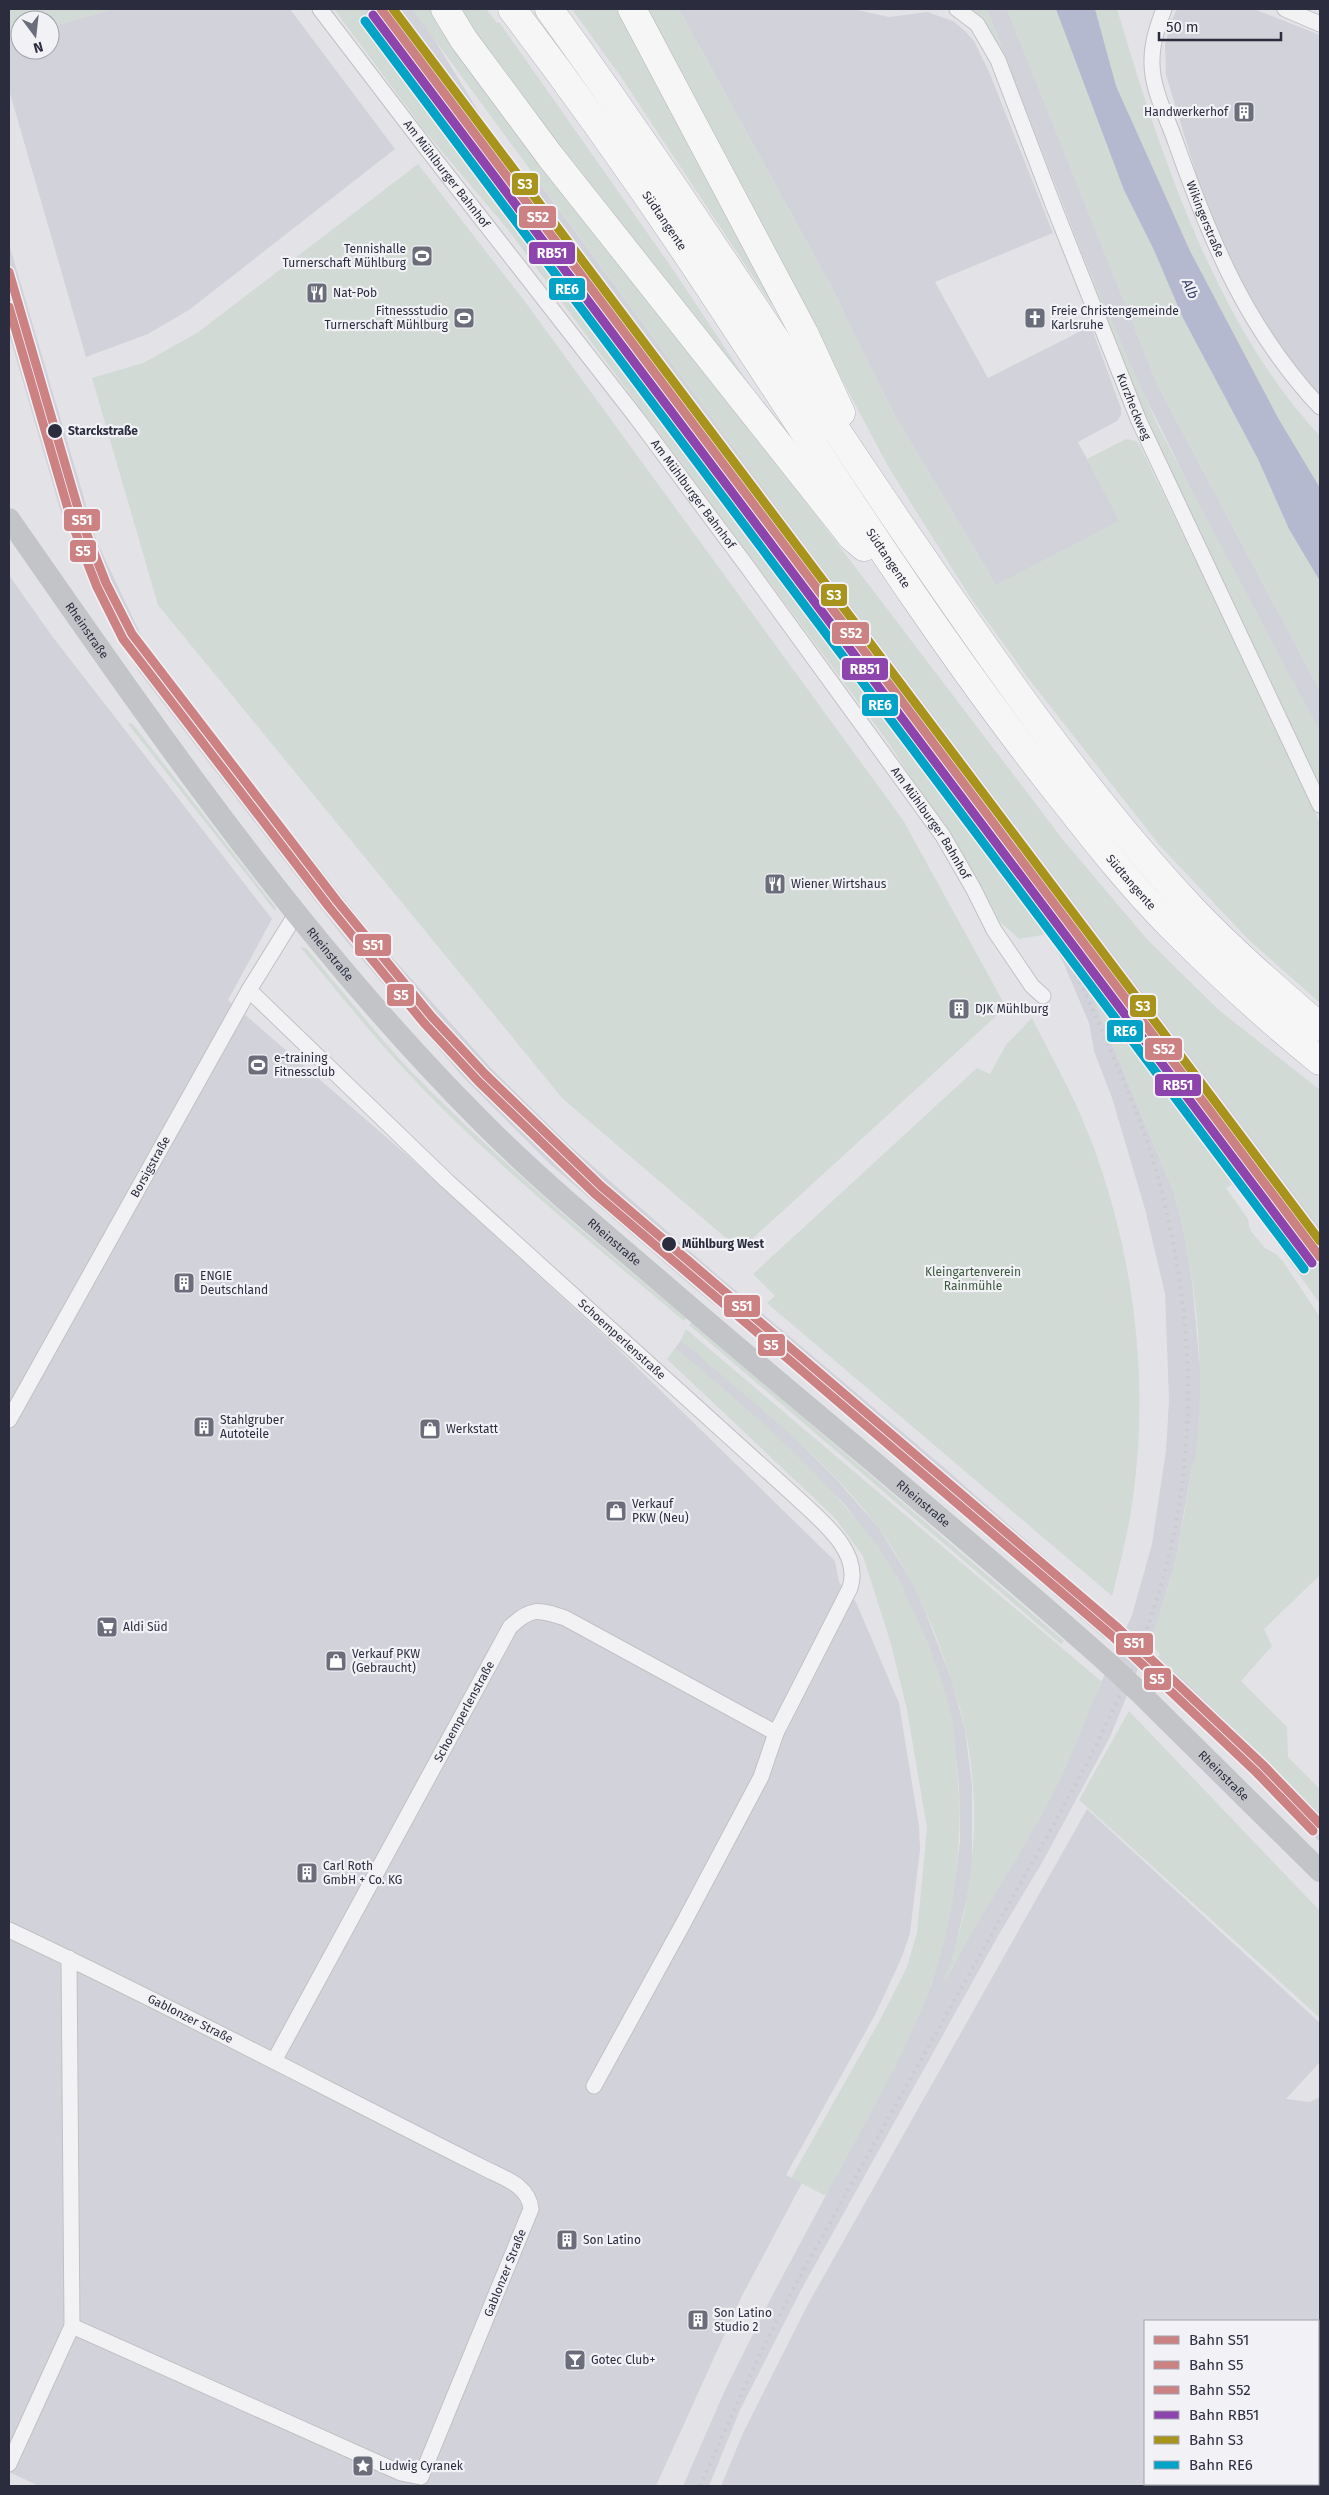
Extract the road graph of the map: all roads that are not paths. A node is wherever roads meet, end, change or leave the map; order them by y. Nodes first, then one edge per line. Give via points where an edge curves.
1 (320, 9) edge
2 (445, 9) edge
3 (512, 9) edge
4 (549, 9) edge
5 (632, 9) edge
6 (957, 9) edge
7 (1164, 9) edge
8 (1285, 9) edge
9 (1320, 24) edge
10 (1320, 407) edge
11 (877, 491) junction
12 (9, 519) edge
13 (900, 577) junction
14 (1320, 805) edge
15 (296, 914) junction
16 (249, 990) junction
17 (1042, 996) dead end
18 (1320, 1027) edge
19 (1320, 1061) edge
20 (9, 1420) edge
21 (776, 1733) junction
22 (1320, 1871) edge
23 (9, 1930) edge
24 (69, 1958) junction
25 (274, 2061) junction
26 (594, 2086) dead end
27 (72, 2326) junction
28 (9, 2464) edge

1 - 17 street, Am Mühlburger Bahnhof via 636,417 755,577 943,836 994,930
2 - 13 highway via 464,40 550,156 852,537
3 - 13 highway, Südtangente via 566,80 713,292
4 - 11 highway via 651,152
5 - 11 highway via 804,333
6 - 14 street, Kurzheckweg via 977,24 998,60 1139,421
7 - 10 street, Wikingerstraße via 1153,46 1154,78 1202,218 1250,314 1292,376
8 - 9 street
11 - 18 highway via 973,632 1104,807 1192,909 1261,977
12 - 15 main road, Rheinstraße via 139,707
13 - 19 highway, Südtangente via 1026,752 1130,882 1258,1011
15 - 16 street, Borsigstraße
15 - 22 main road, Rheinstraße, bridge via 412,1050 481,1122 569,1203 1109,1664
16 - 20 street, Borsigstraße
16 - 21 street, Schoemperlenstraße via 448,1181 796,1497 826,1526 848,1555 853,1571 850,1588
21 - 25 street, Schoemperlenstraße via 565,1618 545,1611 525,1613 510,1627
21 - 26 street, Schoemperlenstraße via 761,1777
23 - 24 street, Gablonzer Straße
24 - 25 street, Gablonzer Straße
24 - 27 street
25 - 27 street, Gablonzer Straße via 523,2188 530,2198 531,2209 422,2477 401,2474
27 - 28 street

